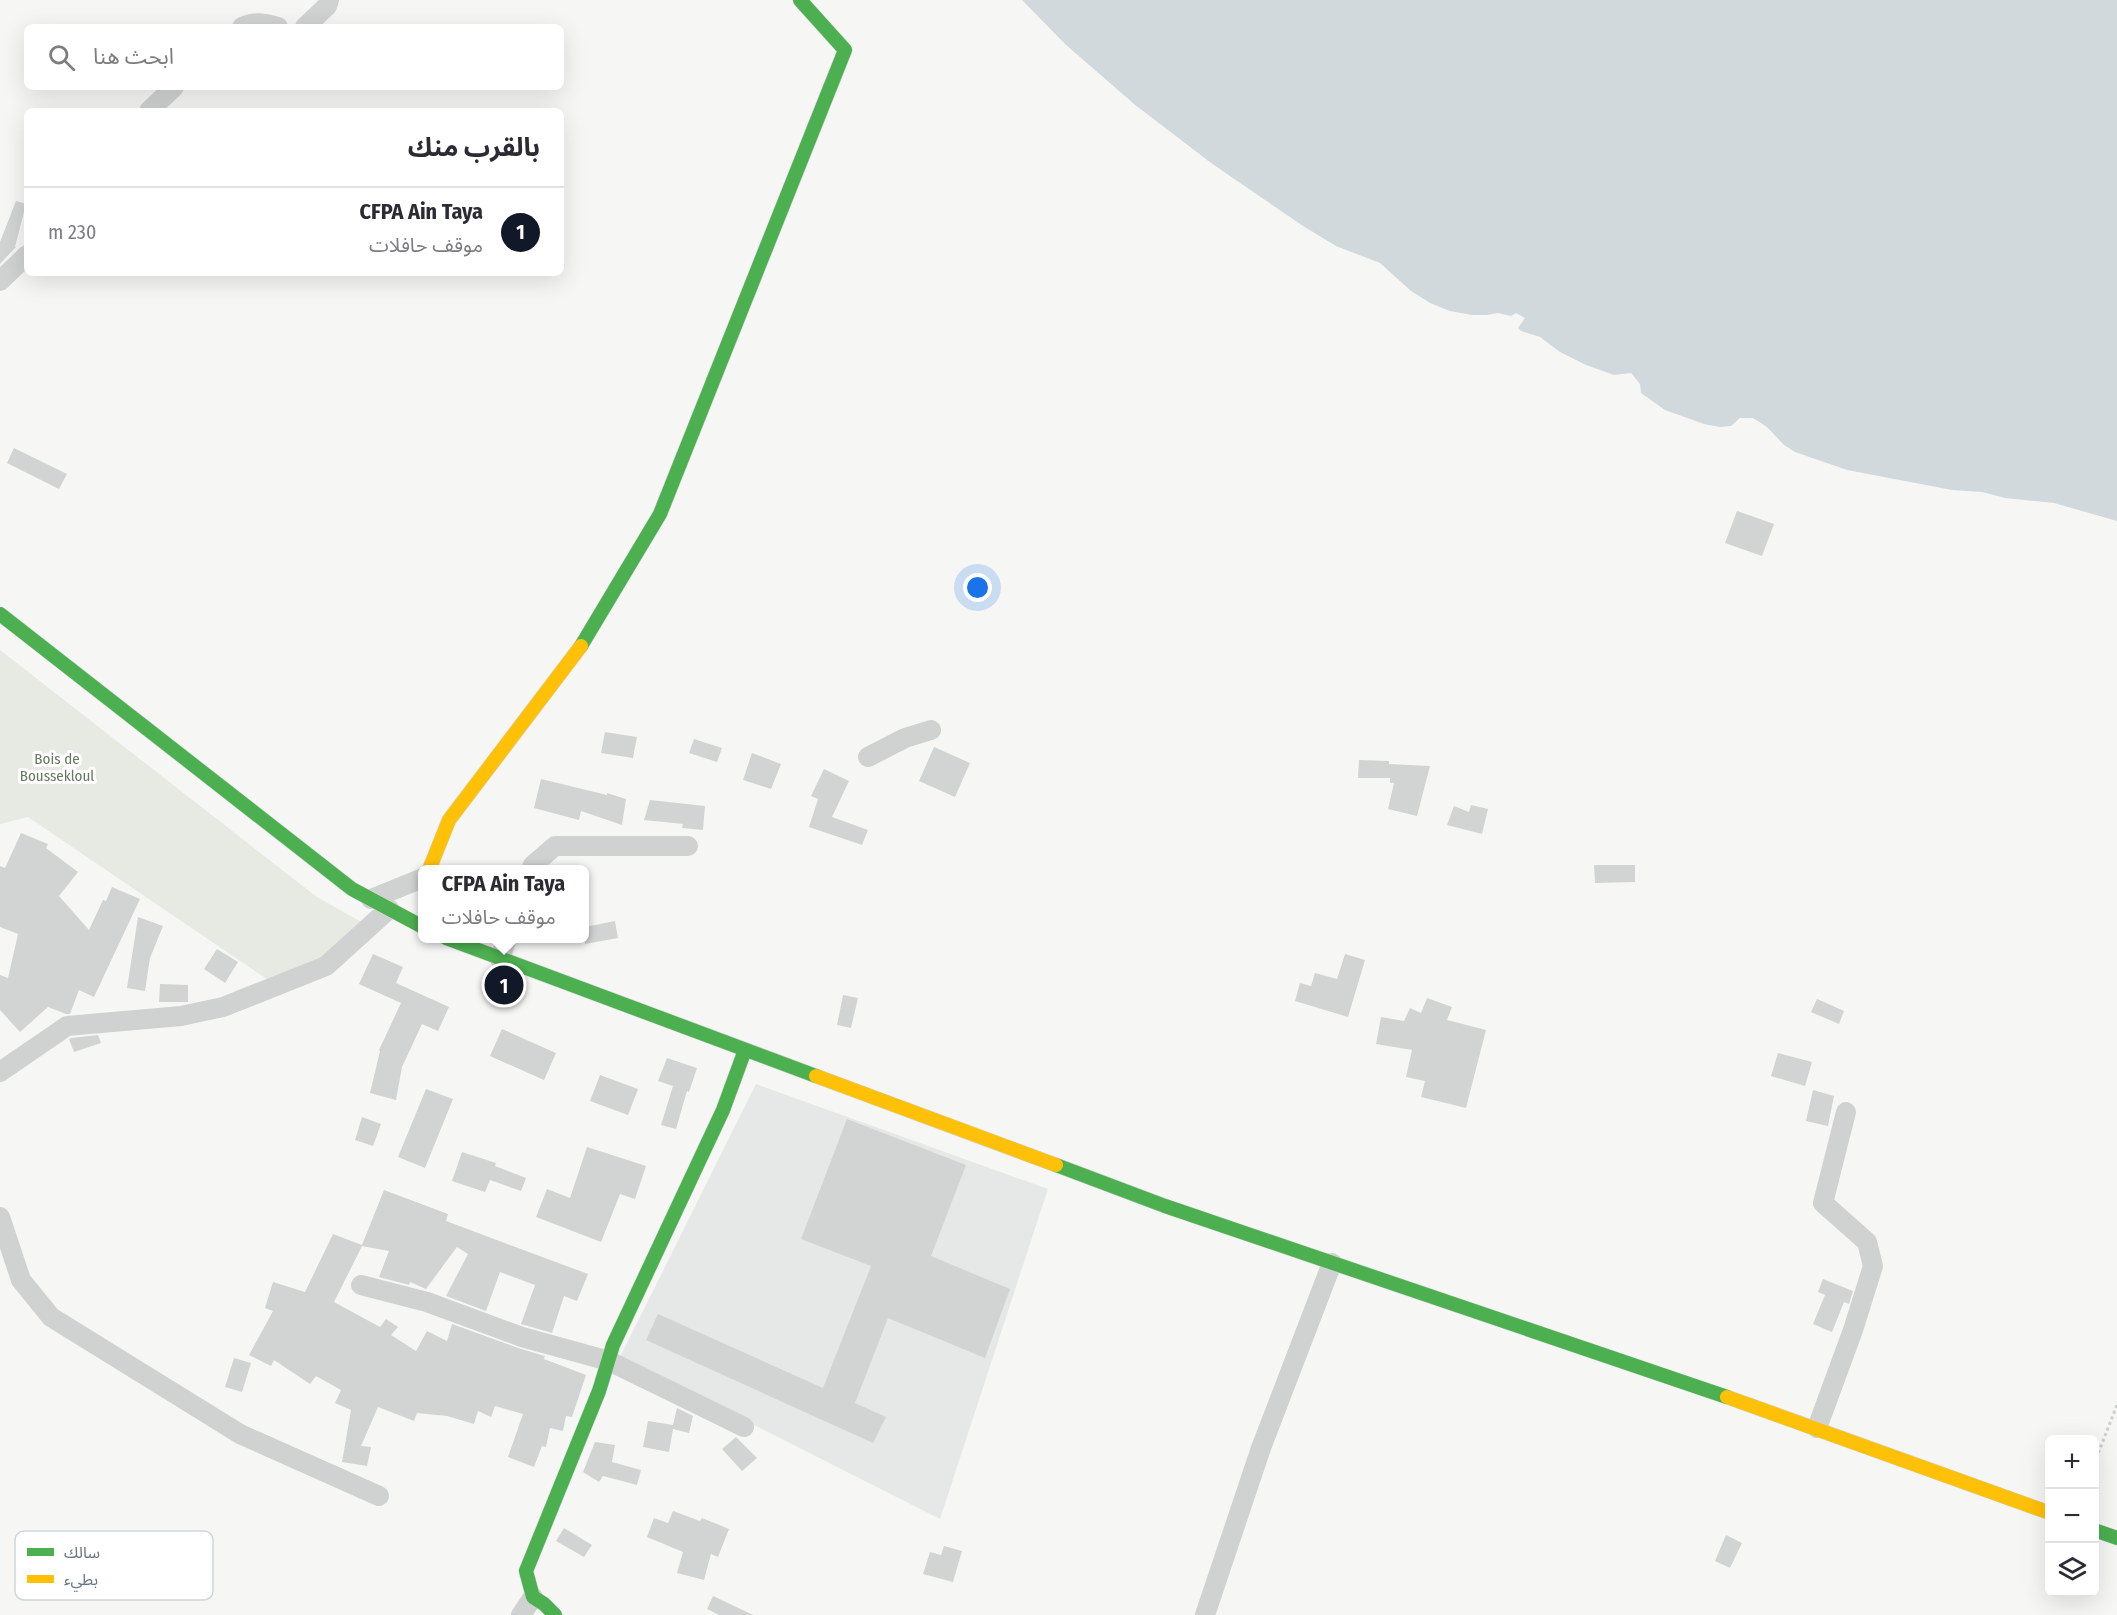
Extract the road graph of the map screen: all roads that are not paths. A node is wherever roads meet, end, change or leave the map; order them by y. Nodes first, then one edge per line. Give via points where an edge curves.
1 (329, 0) edge
2 (800, 0) edge
3 (249, 24) edge
4 (268, 24) edge
5 (308, 24) edge
6 (171, 90) edge
7 (152, 108) edge
8 (24, 258) edge
9 (0, 281) edge
10 (0, 614) edge
11 (932, 730) dead end
12 (868, 757) dead end
13 (688, 846) dead end
14 (431, 865) edge
15 (533, 865) edge
16 (418, 880) edge
17 (371, 899) junction
18 (389, 909) junction
19 (418, 924) edge
20 (457, 943) edge
21 (506, 943) edge
22 (500, 959) junction
23 (746, 1050) junction
24 (0, 1072) edge
25 (1846, 1112) dead end
26 (0, 1217) edge
27 (1332, 1263) junction
28 (361, 1286) dead end
29 (609, 1361) junction
30 (744, 1427) dead end
31 (1816, 1428) junction
32 (379, 1496) dead end
33 (2045, 1512) edge
34 (2099, 1532) edge
35 (2117, 1538) edge
36 (532, 1597) junction
37 (520, 1615) edge
38 (555, 1615) edge
39 (1205, 1615) edge

1 - 5 street
2 - 14 main road via 845,50 660,514 579,649 449,820
3 - 4 street
6 - 7 street
8 - 9 street
10 - 17 main road via 352,889
11 - 12 street
13 - 15 street via 555,846
16 - 17 street
17 - 18 main road
18 - 19 main road
18 - 24 street via 326,966 223,1007 181,1016 67,1026
20 - 22 main road
21 - 22 street
22 - 23 main road
23 - 27 main road via 1166,1206
23 - 29 main road via 723,1110
25 - 31 street via 1823,1203 1867,1242 1872,1266
26 - 32 street via 21,1280 51,1317 240,1434
27 - 31 main road
27 - 39 street via 1261,1448
28 - 29 street via 427,1302 522,1337
29 - 30 street
29 - 36 main road via 526,1571
31 - 33 main road
34 - 35 main road
36 - 37 street
36 - 38 main road

